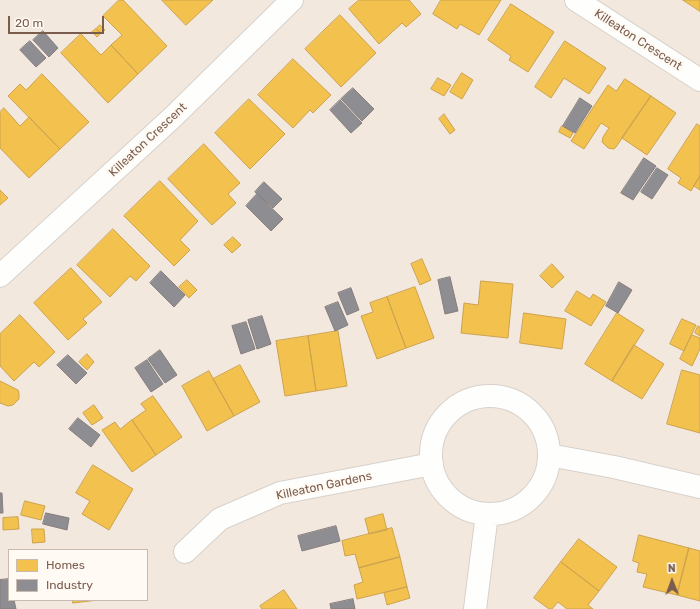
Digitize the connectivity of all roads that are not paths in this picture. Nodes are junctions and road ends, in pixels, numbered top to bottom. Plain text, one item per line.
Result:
1 (292, 0) edge
2 (576, 0) edge
3 (700, 80) edge
4 (0, 276) edge
5 (549, 455) junction
6 (432, 464) junction
7 (700, 487) edge
8 (487, 514) junction
9 (185, 552) dead end
10 (475, 609) edge

1 - 4 street, Killeaton Crescent
2 - 3 street, Killeaton Crescent
5 - 6 street
5 - 7 street
5 - 8 street
6 - 8 street
6 - 9 street, Killeaton Gardens
8 - 10 street

